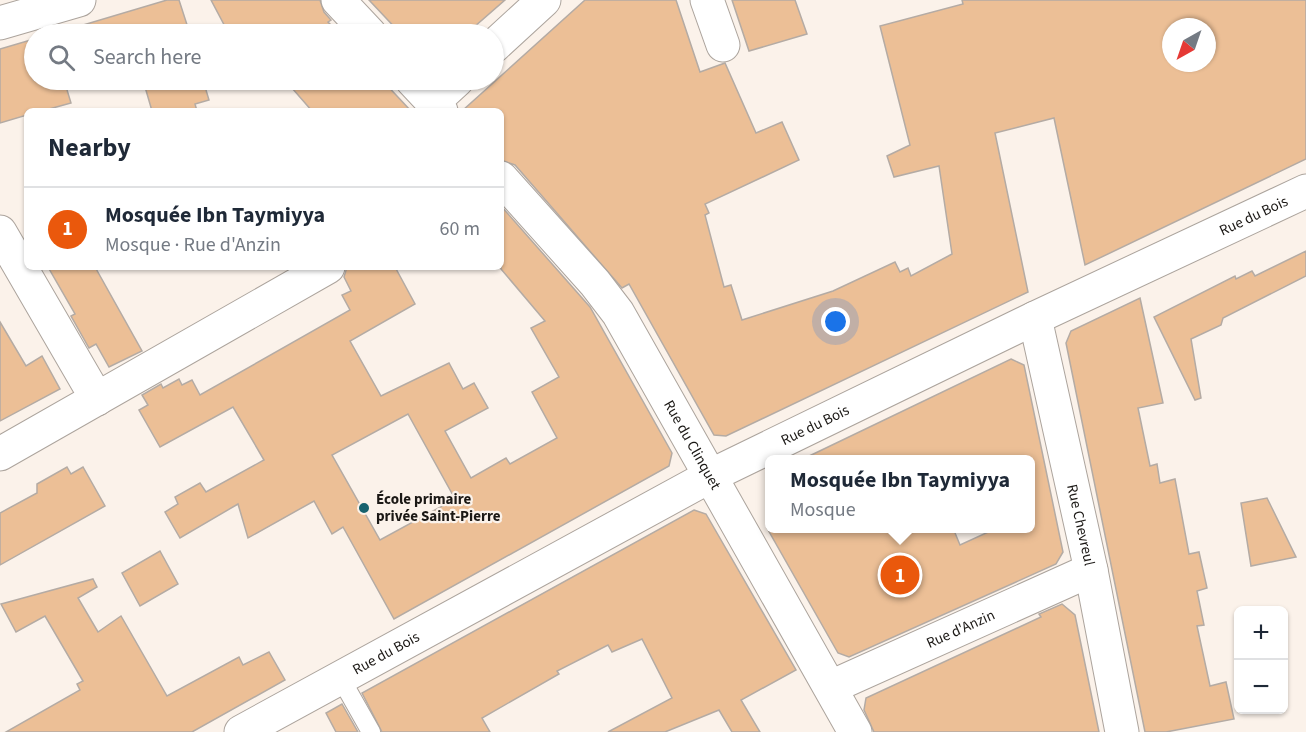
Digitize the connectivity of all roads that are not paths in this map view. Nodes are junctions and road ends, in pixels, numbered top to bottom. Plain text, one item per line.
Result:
1 (79, 0) edge
2 (338, 0) edge
3 (544, 0) edge
4 (707, 0) edge
5 (0, 23) edge
6 (361, 24) edge
7 (504, 37) edge
8 (723, 45) dead end
9 (504, 181) edge
10 (1306, 191) edge
11 (0, 232) edge
12 (323, 270) edge
13 (1035, 318) junction
14 (97, 399) junction
15 (0, 454) edge
16 (712, 475) junction
17 (1091, 570) junction
18 (340, 677) junction
19 (831, 687) junction
20 (241, 732) edge
21 (371, 732) edge
22 (855, 732) edge
23 (1122, 732) edge

1 - 5 street
2 - 6 street
3 - 7 street
4 - 8 street
9 - 16 street, Rue du Clinquet
10 - 13 street, Rue du Bois
11 - 14 street
12 - 14 street
13 - 16 street, Rue du Bois
13 - 17 street, Rue Chevreul
14 - 15 street
16 - 18 street, Rue du Bois
16 - 19 street, Rue du Clinquet
17 - 19 street, Rue d'Anzin
17 - 23 street, Rue Chevreul
18 - 20 street, Rue du Bois
18 - 21 lane
19 - 22 street, Rue du Clinquet

